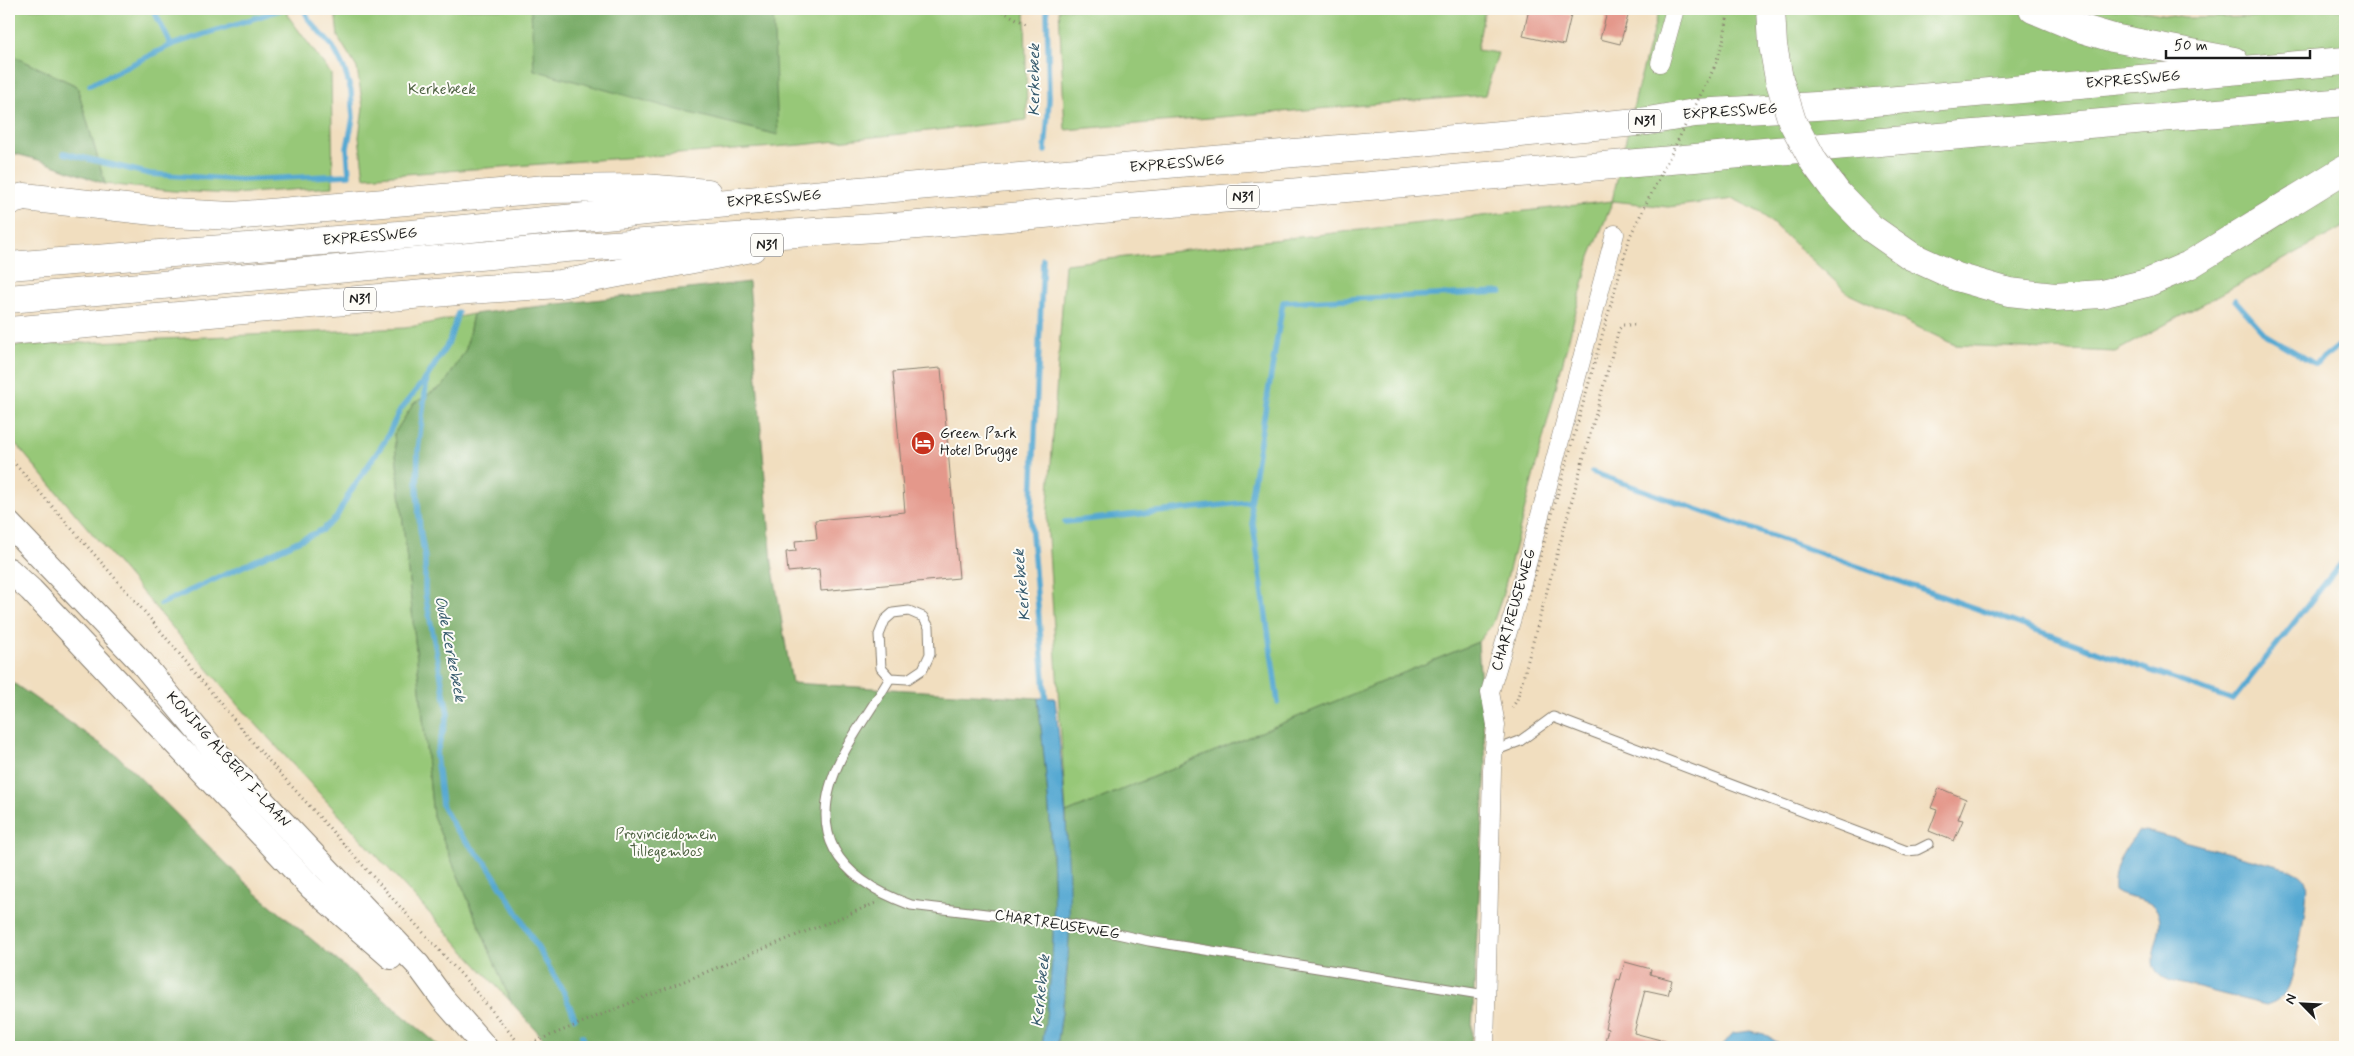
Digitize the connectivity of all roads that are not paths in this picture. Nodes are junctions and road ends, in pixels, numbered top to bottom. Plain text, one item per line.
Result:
1 (1675, 9) edge
2 (1771, 9) edge
3 (2034, 9) edge
4 (2345, 61) edge
5 (1660, 63) dead end
6 (2269, 68) junction
7 (2345, 102) edge
8 (2345, 169) edge
9 (779, 198) junction
10 (9, 200) edge
11 (825, 232) junction
12 (1615, 234) dead end
13 (9, 266) edge
14 (9, 298) edge
15 (9, 331) edge
16 (9, 524) edge
17 (9, 570) edge
18 (890, 678) junction
19 (1494, 751) junction
20 (1929, 844) dead end
21 (1486, 995) junction
22 (443, 999) junction
23 (485, 1047) edge
24 (1485, 1047) edge

1 - 5 street
2 - 8 highway, bridge
3 - 6 highway
4 - 6 highway, EXPRESSWEG / N31
6 - 9 highway, EXPRESSWEG / N31
7 - 11 highway, EXPRESSWEG / N31
9 - 10 highway, N31
9 - 13 highway, EXPRESSWEG / N31
11 - 14 highway, EXPRESSWEG / N31
11 - 15 highway, N31
12 - 19 street, CHARTREUSEWEG
16 - 22 main road, KONING ALBERT I-LAAN
17 - 22 main road, KONING ALBERT I-LAAN
18 - 18 lane
18 - 21 lane, CHARTREUSEWEG
19 - 20 lane
19 - 21 street, CHARTREUSEWEG
21 - 24 street, CHARTREUSEWEG
22 - 23 main road, KONING ALBERT I-LAAN

